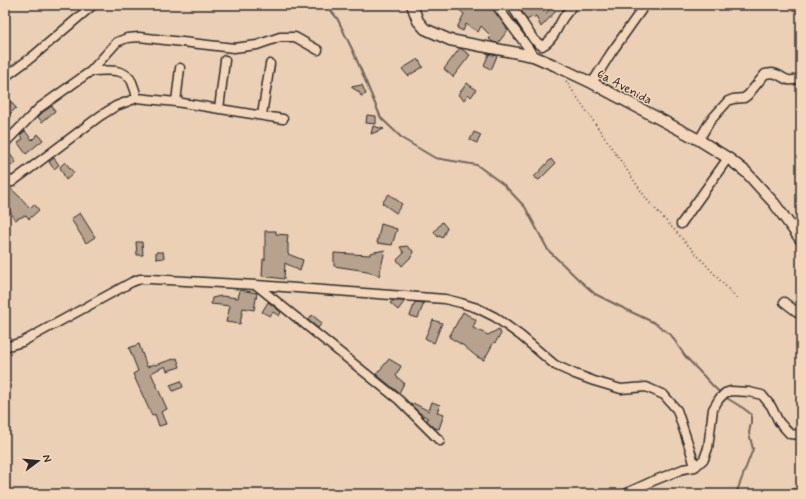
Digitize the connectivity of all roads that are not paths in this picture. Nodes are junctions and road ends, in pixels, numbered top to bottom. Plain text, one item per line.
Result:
1 (93, 5) edge
2 (412, 5) edge
3 (496, 5) edge
4 (511, 5) edge
5 (573, 5) edge
6 (645, 5) edge
7 (534, 40) junction
8 (318, 50) dead end
9 (531, 53) junction
10 (225, 60) dead end
11 (270, 64) dead end
12 (180, 68) dead end
13 (91, 71) junction
14 (5, 77) edge
15 (801, 77) edge
16 (592, 83) junction
17 (137, 98) junction
18 (176, 102) junction
19 (219, 108) junction
20 (262, 115) junction
21 (283, 119) dead end
22 (699, 140) junction
23 (5, 143) edge
24 (728, 158) junction
25 (5, 177) edge
26 (682, 224) dead end
27 (801, 240) edge
28 (256, 285) junction
29 (784, 302) dead end
30 (801, 315) edge
31 (5, 347) edge
32 (801, 435) edge
33 (440, 441) dead end
34 (695, 467) junction
35 (626, 494) edge

1 - 14 street
2 - 9 street, 6a Avenida
3 - 9 street
4 - 7 street
5 - 7 street
6 - 16 street
7 - 9 street
8 - 13 street
9 - 16 street, 6a Avenida
10 - 19 street
11 - 20 street
12 - 18 street
13 - 17 street
13 - 23 street
15 - 22 street
16 - 22 street, 6a Avenida
17 - 18 street
17 - 25 street
18 - 19 street
19 - 20 street
20 - 21 street
22 - 24 street, 6a Avenida
24 - 26 street
24 - 27 street, 6a Avenida
28 - 31 street
28 - 33 street
28 - 34 street
29 - 30 street
32 - 34 street
34 - 35 street

